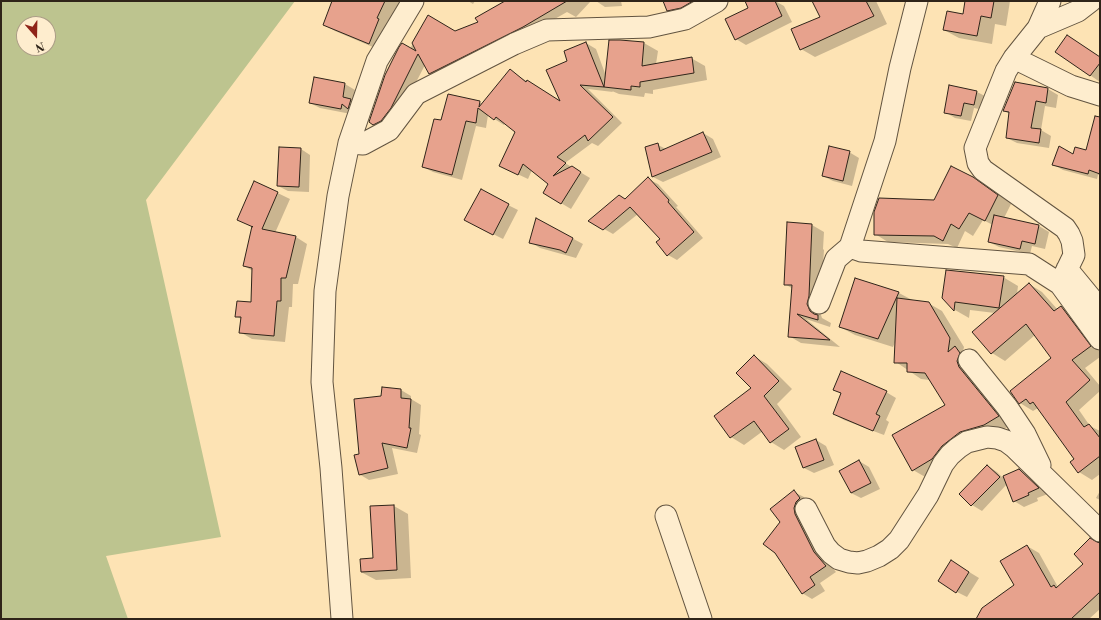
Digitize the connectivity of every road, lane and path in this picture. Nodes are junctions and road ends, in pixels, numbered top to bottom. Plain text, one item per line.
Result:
1 (413, 1) edge
2 (717, 1) edge
3 (917, 1) edge
4 (1050, 1) edge
5 (1091, 1) edge
6 (1038, 28) junction
7 (1014, 58) junction
8 (1100, 95) edge
9 (349, 143) junction
10 (850, 248) junction
11 (1064, 276) junction
12 (819, 303) dead end
13 (1100, 309) edge
14 (1100, 339) edge
15 (969, 360) dead end
16 (1045, 476) junction
17 (806, 509) dead end
18 (666, 516) dead end
19 (1100, 531) edge
20 (342, 619) edge
21 (701, 619) edge

1 - 9 street
2 - 9 street
3 - 10 street
4 - 6 street
5 - 6 street
6 - 7 street
7 - 8 street
7 - 11 street
9 - 20 street
10 - 11 street
10 - 12 street
11 - 13 street
11 - 14 street
15 - 16 street
16 - 17 street
16 - 19 street
18 - 21 street

